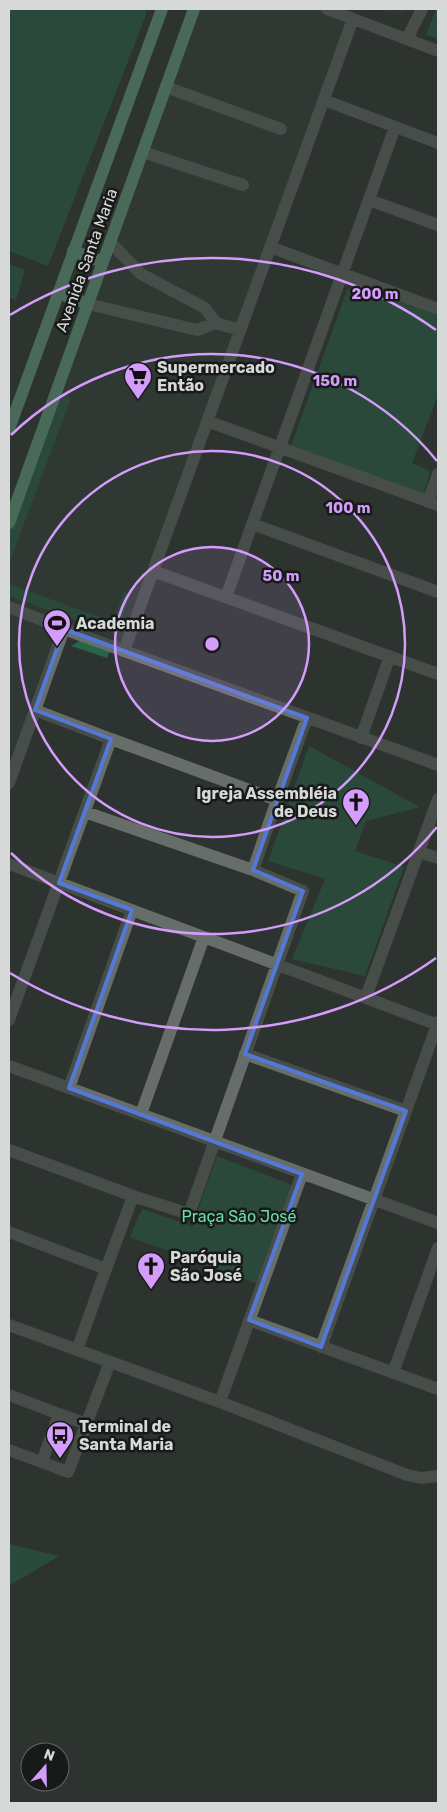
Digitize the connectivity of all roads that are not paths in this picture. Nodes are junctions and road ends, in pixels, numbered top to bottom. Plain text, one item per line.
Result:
1 (162, 9) edge
2 (194, 9) edge
3 (327, 9) edge
4 (422, 9) edge
5 (353, 19) junction
6 (407, 39) junction
7 (438, 50) edge
8 (166, 88) junction
9 (324, 100) junction
10 (395, 127) junction
11 (280, 129) dead end
12 (438, 143) edge
13 (143, 152) junction
14 (243, 185) dead end
15 (369, 200) junction
16 (438, 225) edge
17 (110, 242) junction
18 (270, 248) junction
19 (74, 251) junction
20 (103, 262) junction
21 (342, 274) junction
22 (58, 293) junction
23 (88, 304) junction
24 (438, 309) edge
25 (216, 323) junction
26 (240, 330) junction
27 (207, 421) junction
28 (9, 429) edge
29 (280, 448) junction
30 (438, 474) edge
31 (433, 504) edge
32 (9, 522) edge
33 (252, 524) junction
34 (153, 571) junction
35 (438, 592) edge
36 (226, 597) junction
37 (9, 607) edge
38 (64, 629) junction
39 (124, 651) junction
40 (390, 656) junction
41 (438, 674) edge
42 (35, 710) junction
43 (307, 718) junction
44 (362, 738) junction
45 (111, 739) junction
46 (15, 751) edge
47 (438, 765) edge
48 (9, 783) edge
49 (438, 799) edge
50 (277, 800) junction
51 (85, 812) junction
52 (419, 852) junction
53 (438, 858) edge
54 (9, 864) edge
55 (253, 870) junction
56 (59, 883) junction
57 (132, 910) junction
58 (204, 937) junction
59 (277, 964) junction
60 (366, 998) junction
61 (9, 1020) edge
62 (438, 1024) edge
63 (245, 1054) junction
64 (9, 1066) edge
65 (68, 1088) junction
66 (406, 1112) junction
67 (141, 1114) junction
68 (214, 1141) junction
69 (9, 1150) edge
70 (302, 1174) junction
71 (133, 1196) junction
72 (374, 1200) junction
73 (438, 1223) edge
74 (9, 1232) edge
75 (438, 1248) edge
76 (106, 1268) junction
77 (249, 1320) junction
78 (9, 1325) edge
79 (321, 1346) junction
80 (77, 1350) junction
81 (110, 1362) junction
82 (393, 1373) junction
83 (438, 1389) edge
84 (9, 1395) edge
85 (220, 1402) junction
86 (59, 1414) junction
87 (86, 1424) junction
88 (9, 1450) edge
89 (42, 1462) junction
90 (438, 1476) edge

1 - 19 main road, Avenida Santa Maria
2 - 8 main road, Avenida Santa Maria
3 - 5 street
4 - 6 street
5 - 6 street
5 - 9 street
6 - 7 street
8 - 11 street
8 - 13 main road, Avenida Santa Maria
9 - 10 street
9 - 18 street
10 - 12 street
10 - 15 street
13 - 14 street
13 - 17 main road, Avenida Santa Maria
15 - 16 street
15 - 21 street
17 - 20 main road, Avenida Santa Maria
17 - 25 street
18 - 21 street
18 - 26 street
19 - 20 main road
19 - 22 main road, Avenida Santa Maria
20 - 23 main road, Avenida Santa Maria
21 - 24 street
21 - 29 street
22 - 23 main road
22 - 28 main road, Avenida Santa Maria
23 - 25 street
23 - 32 main road, Avenida Santa Maria
25 - 26 street
26 - 27 street
27 - 29 street
27 - 34 street
29 - 31 street
29 - 33 street
30 - 31 street
33 - 35 street
33 - 36 street
34 - 36 street
34 - 39 street
36 - 40 street
37 - 38 street
38 - 39 street
38 - 42 street
39 - 43 street
40 - 41 street
40 - 44 street
42 - 45 street
42 - 46 street
43 - 44 street
43 - 50 street
44 - 47 street
45 - 50 street
45 - 51 street
46 - 48 street
49 - 52 street
50 - 55 street
51 - 55 street
51 - 56 street
52 - 53 street
52 - 60 street
54 - 56 street
55 - 59 street
56 - 57 street
56 - 61 street
57 - 58 street
57 - 65 street
58 - 59 street
58 - 67 street
59 - 60 street
59 - 63 street
60 - 62 street
62 - 66 street
63 - 66 street
63 - 68 street
64 - 65 street
65 - 67 street
66 - 72 street
67 - 68 street
68 - 70 street
68 - 71 street
69 - 71 street
70 - 72 street
70 - 77 street
71 - 76 street
72 - 73 street
72 - 79 street
74 - 76 street
75 - 82 street
76 - 80 street
77 - 79 street
77 - 85 street
78 - 80 street
79 - 82 street
80 - 81 street
81 - 85 street
81 - 87 street
82 - 83 street
84 - 86 street
85 - 90 street
86 - 87 street
86 - 89 street
87 - 89 street
88 - 89 street

